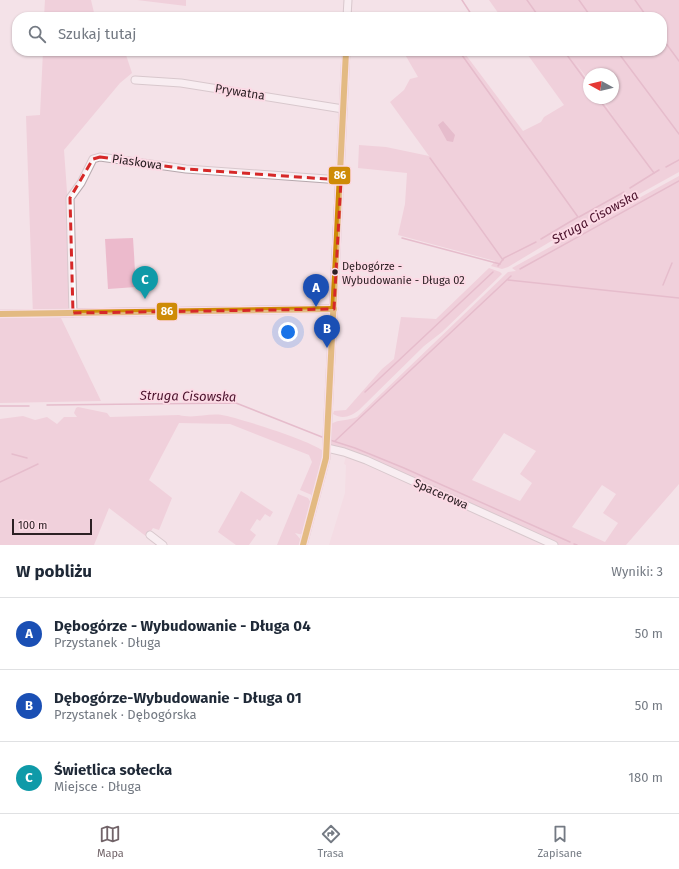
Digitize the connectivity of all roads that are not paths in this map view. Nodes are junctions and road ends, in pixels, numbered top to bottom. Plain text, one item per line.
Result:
1 (348, 0) edge
2 (347, 12) edge
3 (346, 56) edge
4 (135, 80) dead end
5 (343, 109) junction
6 (340, 180) junction
7 (334, 309) junction
8 (73, 313) junction
9 (0, 314) edge
10 (327, 448) junction
11 (150, 535) dead end
12 (163, 545) edge
13 (303, 545) edge
14 (554, 545) edge

1 - 2 street
3 - 5 street
4 - 5 street, Prywatna
5 - 6 street
6 - 7 street
6 - 8 street, Piaskowa
7 - 8 street
7 - 10 street
8 - 9 street
10 - 13 street
10 - 14 street, Spacerowa
11 - 12 street

